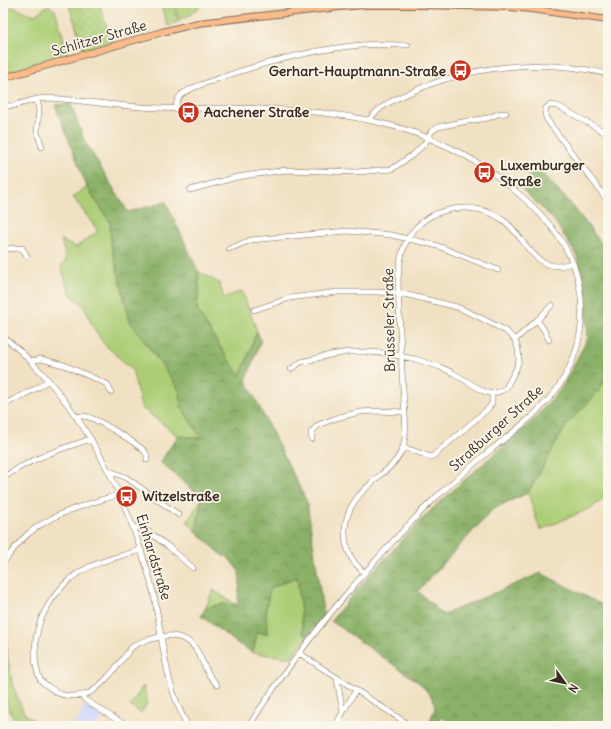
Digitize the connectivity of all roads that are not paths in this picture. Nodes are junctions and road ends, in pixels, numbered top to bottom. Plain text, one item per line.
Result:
1 (608, 20) edge
2 (408, 45) dead end
3 (608, 74) edge
4 (3, 78) edge
5 (37, 99) junction
6 (3, 105) edge
7 (176, 109) junction
8 (506, 113) dead end
9 (369, 120) junction
10 (608, 134) edge
11 (428, 137) junction
12 (42, 147) dead end
13 (190, 190) dead end
14 (608, 201) edge
15 (408, 238) junction
16 (3, 249) edge
17 (229, 249) dead end
18 (27, 256) dead end
19 (572, 263) junction
20 (498, 270) dead end
21 (398, 293) junction
22 (552, 305) dead end
23 (254, 310) dead end
24 (537, 320) junction
25 (3, 336) edge
26 (515, 340) junction
27 (549, 340) dead end
28 (402, 355) junction
29 (31, 361) junction
30 (291, 369) dead end
31 (48, 380) junction
32 (111, 392) dead end
33 (492, 394) junction
34 (3, 405) edge
35 (404, 412) junction
36 (76, 417) junction
37 (91, 439) junction
38 (312, 439) dead end
39 (403, 447) junction
40 (147, 460) dead end
41 (108, 470) junction
42 (3, 478) edge
43 (120, 494) junction
44 (179, 515) dead end
45 (133, 527) junction
46 (141, 550) junction
47 (3, 563) edge
48 (193, 568) dead end
49 (364, 573) junction
50 (161, 637) junction
51 (299, 653) junction
52 (337, 679) junction
53 (217, 685) dead end
54 (356, 690) junction
55 (81, 695) junction
56 (343, 713) junction
57 (127, 726) edge
58 (188, 726) edge
59 (249, 726) edge
60 (335, 726) edge
61 (411, 726) edge

1 - 4 main road, Schlitzer Straße
2 - 7 street
3 - 9 street
5 - 6 street, Straßburger Straße
5 - 7 street, Straßburger Straße
5 - 12 street
7 - 9 street, Straßburger Straße
8 - 11 street
9 - 11 street, Straßburger Straße
10 - 14 street
11 - 13 street
11 - 19 street, Straßburger Straße
15 - 17 street
15 - 19 street, Brüsseler Straße
15 - 20 street
15 - 21 street, Brüsseler Straße
16 - 18 street
19 - 49 street, Straßburger Straße
21 - 23 street
21 - 26 street
21 - 28 street, Brüsseler Straße
22 - 24 street
24 - 26 street
24 - 27 street
25 - 29 street, Einhardstraße
26 - 33 street
28 - 30 street
28 - 33 street
28 - 35 street, Brüsseler Straße
29 - 31 street, Einhardstraße
29 - 32 street
31 - 34 street
31 - 36 street, Einhardstraße
33 - 39 street
35 - 38 street
35 - 39 street, Brüsseler Straße
36 - 37 street, Einhardstraße
36 - 40 street
37 - 41 street, Einhardstraße
37 - 42 street
39 - 49 street, Brüsseler Straße
41 - 43 street, Einhardstraße
41 - 44 street
43 - 45 street, Einhardstraße
43 - 47 street
45 - 46 street, Einhardstraße
45 - 48 street
46 - 50 street, Einhardstraße
46 - 55 street
49 - 51 street, Straßburger Straße
50 - 53 street
50 - 55 street
50 - 58 street, Einhardstraße
51 - 52 street
51 - 59 street, Straßburger Straße
52 - 54 street
52 - 56 street
54 - 56 street
54 - 61 street
55 - 57 street
56 - 60 street

